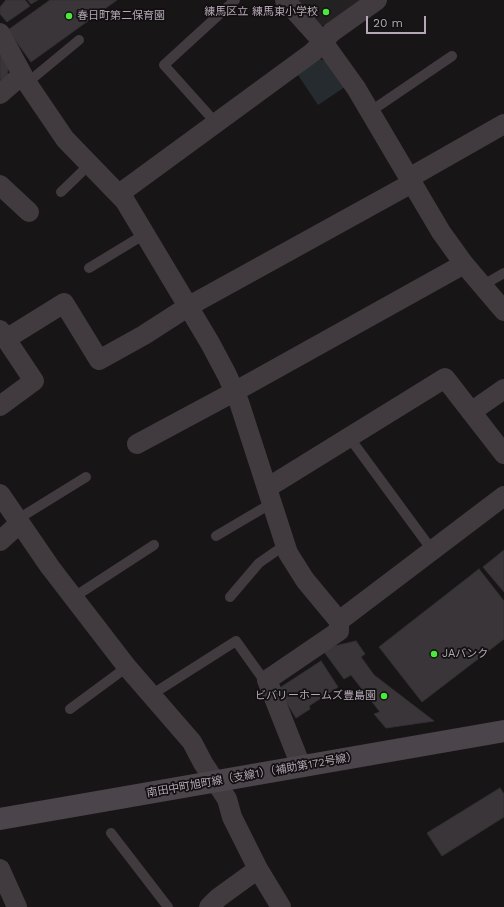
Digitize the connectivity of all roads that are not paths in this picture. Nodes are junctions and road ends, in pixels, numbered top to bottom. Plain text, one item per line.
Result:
1 (235, 0) edge
2 (285, 0) edge
3 (377, 0) edge
4 (0, 33) edge
5 (78, 40) dead end
6 (323, 42) junction
7 (452, 56) dead end
8 (25, 79) junction
9 (0, 94) edge
10 (371, 112) junction
11 (216, 123) junction
12 (504, 124) edge
13 (90, 164) junction
14 (410, 180) junction
15 (0, 185) edge
16 (61, 192) dead end
17 (119, 194) junction
18 (29, 212) dead end
19 (145, 234) junction
20 (464, 264) junction
21 (90, 268) dead end
22 (504, 273) edge
23 (483, 285) junction
24 (189, 306) junction
25 (504, 311) edge
26 (3, 334) edge
27 (504, 389) edge
28 (234, 392) junction
29 (0, 406) edge
30 (471, 412) junction
31 (349, 437) junction
32 (137, 444) dead end
33 (504, 454) edge
34 (86, 478) dead end
35 (0, 494) edge
36 (269, 496) junction
37 (504, 496) edge
38 (19, 521) junction
39 (216, 536) dead end
40 (0, 541) edge
41 (154, 545) dead end
42 (285, 545) junction
43 (432, 550) junction
44 (74, 597) junction
45 (230, 597) dead end
46 (339, 621) junction
47 (128, 667) junction
48 (267, 680) junction
49 (151, 695) junction
50 (70, 709) dead end
51 (504, 731) edge
52 (301, 766) junction
53 (215, 782) junction
54 (0, 819) edge
55 (111, 832) dead end
56 (0, 869) edge
57 (258, 869) junction
58 (17, 907) edge
59 (168, 907) edge
60 (209, 907) edge
61 (281, 907) edge

1 - 11 lane
2 - 6 street
3 - 6 street
4 - 8 street
5 - 8 lane
6 - 10 street
6 - 11 street
7 - 10 lane
8 - 9 street
8 - 13 street
10 - 14 street
11 - 17 street
12 - 14 street
13 - 16 lane
13 - 17 street
14 - 20 street
14 - 24 street
15 - 18 street
17 - 19 street
19 - 21 lane
19 - 24 street
20 - 23 street
20 - 28 street
22 - 23 lane
23 - 25 street
24 - 26 street
24 - 28 street
26 - 29 street
27 - 30 street
28 - 32 street
28 - 36 street
30 - 31 street
30 - 33 street
31 - 36 street
31 - 43 lane
34 - 38 lane
35 - 38 street
36 - 39 lane
36 - 42 street
37 - 43 street
38 - 40 street
38 - 44 street
41 - 44 lane
42 - 45 lane
42 - 46 street
43 - 46 street
44 - 47 street
46 - 48 street
47 - 49 street
47 - 50 lane
48 - 49 lane
48 - 52 street
49 - 53 street
51 - 52 main road, 南田中町旭町線（支線1）（補助第172号線）
52 - 53 main road, 南田中町旭町線（支線1）（補助第172号線）
53 - 54 main road, 南田中町旭町線（支線1）（補助第172号線）
53 - 57 street
55 - 59 lane
56 - 58 street
57 - 60 street
57 - 61 street

